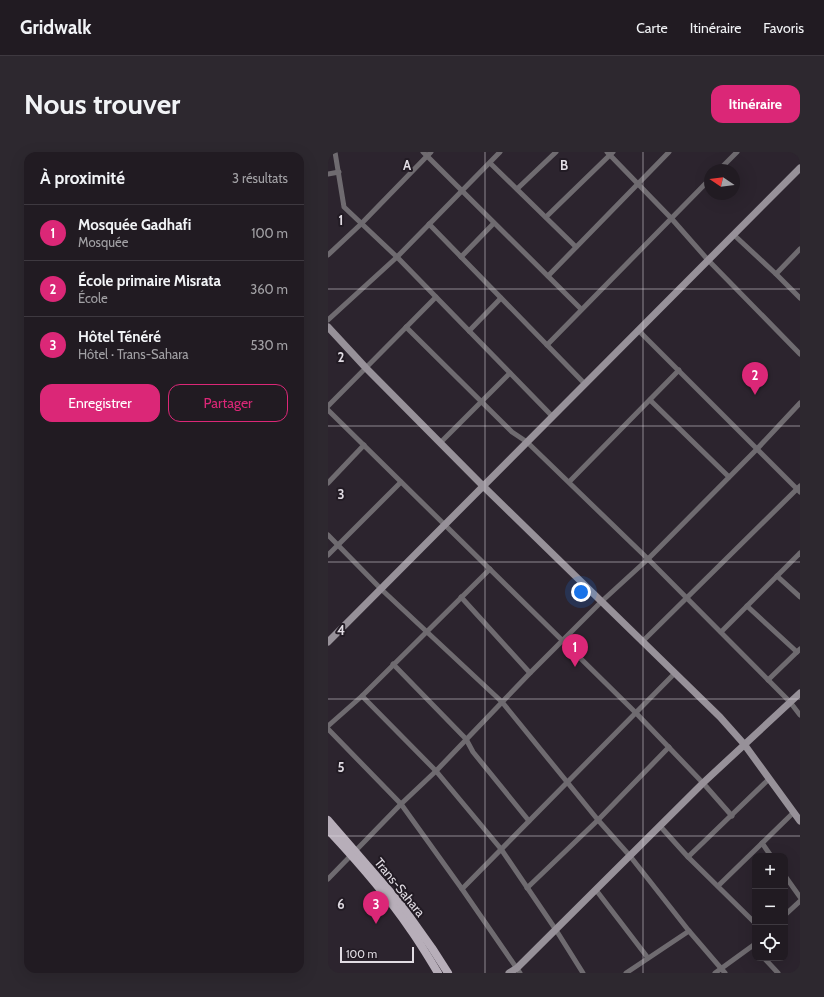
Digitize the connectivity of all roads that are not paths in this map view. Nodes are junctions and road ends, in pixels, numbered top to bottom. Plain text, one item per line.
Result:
1 (336, 152) edge
2 (423, 152) edge
3 (500, 152) edge
4 (556, 152) edge
5 (670, 152) edge
6 (737, 152) edge
7 (610, 153) edge
8 (429, 154) edge
9 (490, 163) junction
10 (725, 164) edge
11 (800, 168) edge
12 (338, 172) junction
13 (328, 174) edge
14 (638, 184) junction
15 (704, 185) edge
16 (517, 189) junction
17 (462, 191) junction
18 (546, 217) junction
19 (671, 218) junction
20 (494, 222) junction
21 (361, 224) junction
22 (429, 224) junction
23 (734, 234) junction
24 (576, 247) junction
25 (800, 249) edge
26 (328, 255) edge
27 (397, 257) junction
28 (461, 257) junction
29 (708, 260) junction
30 (776, 274) junction
31 (548, 276) junction
32 (436, 297) junction
33 (501, 298) junction
34 (800, 298) edge
35 (581, 310) junction
36 (328, 320) edge
37 (328, 326) edge
38 (406, 327) junction
39 (638, 330) junction
40 (469, 331) junction
41 (547, 344) junction
42 (800, 354) edge
43 (366, 368) junction
44 (679, 370) junction
45 (510, 373) junction
46 (585, 384) junction
47 (650, 400) junction
48 (480, 402) junction
49 (800, 403) edge
50 (328, 406) edge
51 (328, 410) edge
52 (552, 416) junction
53 (527, 442) junction
54 (440, 443) junction
55 (364, 446) junction
56 (757, 449) junction
57 (730, 477) junction
58 (401, 482) junction
59 (569, 482) junction
60 (328, 483) edge
61 (483, 486) junction
62 (799, 489) edge
63 (445, 524) junction
64 (328, 535) edge
65 (338, 545) junction
66 (800, 553) edge
67 (328, 555) edge
68 (648, 560) junction
69 (490, 569) junction
70 (777, 576) junction
71 (381, 588) junction
72 (461, 597) junction
73 (800, 597) edge
74 (686, 598) junction
75 (601, 602) junction
76 (747, 606) junction
77 (426, 632) junction
78 (721, 632) junction
79 (562, 641) junction
80 (328, 642) edge
81 (642, 642) junction
82 (798, 650) edge
83 (393, 664) junction
84 (530, 673) junction
85 (674, 674) junction
86 (768, 680) junction
87 (800, 693) edge
88 (362, 696) junction
89 (502, 702) junction
90 (790, 702) junction
91 (636, 713) junction
92 (800, 716) edge
93 (328, 727) edge
94 (466, 739) junction
95 (744, 744) junction
96 (669, 747) junction
97 (436, 771) junction
98 (770, 780) junction
99 (567, 783) junction
100 (703, 783) junction
101 (401, 804) junction
102 (794, 812) junction
103 (732, 816) junction
104 (328, 820) edge
105 (598, 820) junction
106 (529, 821) junction
107 (800, 821) edge
108 (660, 826) junction
109 (328, 830) edge
110 (762, 843) junction
111 (502, 849) junction
112 (353, 853) junction
113 (769, 853) edge
114 (630, 856) junction
115 (688, 857) junction
116 (328, 878) edge
117 (788, 880) edge
118 (718, 886) junction
119 (527, 888) junction
120 (462, 889) junction
121 (596, 890) junction
122 (800, 897) edge
123 (800, 901) edge
124 (788, 912) edge
125 (752, 920) edge
126 (556, 930) junction
127 (689, 932) junction
128 (752, 948) edge
129 (648, 958) junction
130 (767, 961) edge
131 (518, 971) edge
132 (723, 971) edge
133 (438, 973) edge
134 (448, 973) edge
135 (509, 973) edge
136 (583, 973) edge
137 (626, 973) edge
138 (715, 973) edge
139 (778, 973) edge

1 - 12 street
2 - 8 street
3 - 9 street
4 - 16 street
5 - 14 street
6 - 10 street
7 - 14 street
7 - 18 street
8 - 17 street
8 - 21 street
9 - 16 street
9 - 17 street
11 - 23 street
12 - 13 street
12 - 21 street
14 - 19 street
14 - 24 street
15 - 19 street
16 - 18 street
17 - 20 street
17 - 22 street
18 - 24 street
19 - 29 street
19 - 35 street
20 - 28 street
20 - 31 street
21 - 26 street
21 - 27 street
22 - 27 street
22 - 28 street
23 - 29 street
23 - 30 street
24 - 31 street
25 - 30 street
27 - 32 street
27 - 36 street
28 - 33 street
29 - 39 street
29 - 42 street
30 - 34 street
31 - 35 street
32 - 38 street
32 - 40 street
33 - 40 street
33 - 41 street
35 - 41 street
37 - 43 street
38 - 43 street
38 - 48 street
39 - 44 street
39 - 46 street
40 - 45 street
41 - 46 street
43 - 50 street
43 - 54 street
44 - 47 street
44 - 56 street
45 - 48 street
45 - 52 street
46 - 52 street
47 - 57 street
47 - 59 street
48 - 53 street
48 - 54 street
49 - 56 street
51 - 55 street
52 - 53 street
53 - 59 street
53 - 61 street
54 - 61 street
55 - 58 street
55 - 60 street
56 - 57 street
56 - 62 street
57 - 68 street
58 - 63 street
58 - 65 street
59 - 68 street
61 - 63 street
61 - 75 street
62 - 74 street
63 - 69 street
63 - 71 street
64 - 65 street
65 - 67 street
65 - 71 street
66 - 70 street
68 - 74 street
68 - 75 street
69 - 72 street
69 - 79 street
70 - 73 street
70 - 76 street
71 - 77 street
71 - 80 street
72 - 77 street
72 - 84 street
74 - 78 street
74 - 81 street
75 - 79 street
75 - 81 street
76 - 78 street
76 - 82 street
77 - 83 street
77 - 89 street
78 - 86 street
79 - 84 street
79 - 91 street
81 - 85 street
82 - 86 street
83 - 88 street
83 - 94 street
84 - 89 street
85 - 91 street
85 - 95 street
86 - 90 street
87 - 90 street
88 - 93 street
88 - 97 street
89 - 94 street
89 - 99 street
90 - 92 street
90 - 95 street
91 - 96 street
91 - 99 street
93 - 101 street
94 - 97 street
94 - 106 street
95 - 98 street
95 - 100 street
96 - 100 street
96 - 105 street
97 - 101 street
97 - 111 street
98 - 102 street
98 - 103 street
99 - 105 street
99 - 106 street
100 - 103 street
100 - 108 street
101 - 112 street
101 - 120 street
102 - 107 street
102 - 110 street
103 - 115 street
104 - 112 main road, Trans-Sahara
105 - 114 street
105 - 119 street
106 - 111 street
108 - 114 street
108 - 115 street
109 - 112 main road, Trans-Sahara
110 - 113 street
110 - 118 street
111 - 119 street
111 - 120 street
112 - 116 street
112 - 133 main road, Trans-Sahara
112 - 134 main road, Trans-Sahara
114 - 121 street
114 - 127 street
115 - 118 street
117 - 122 street
118 - 125 street
119 - 126 street
120 - 131 street
121 - 126 street
121 - 129 street
123 - 124 street
126 - 131 street
126 - 136 street
127 - 129 street
127 - 132 street
128 - 132 street
129 - 137 street
130 - 139 street
131 - 135 street
132 - 138 street

